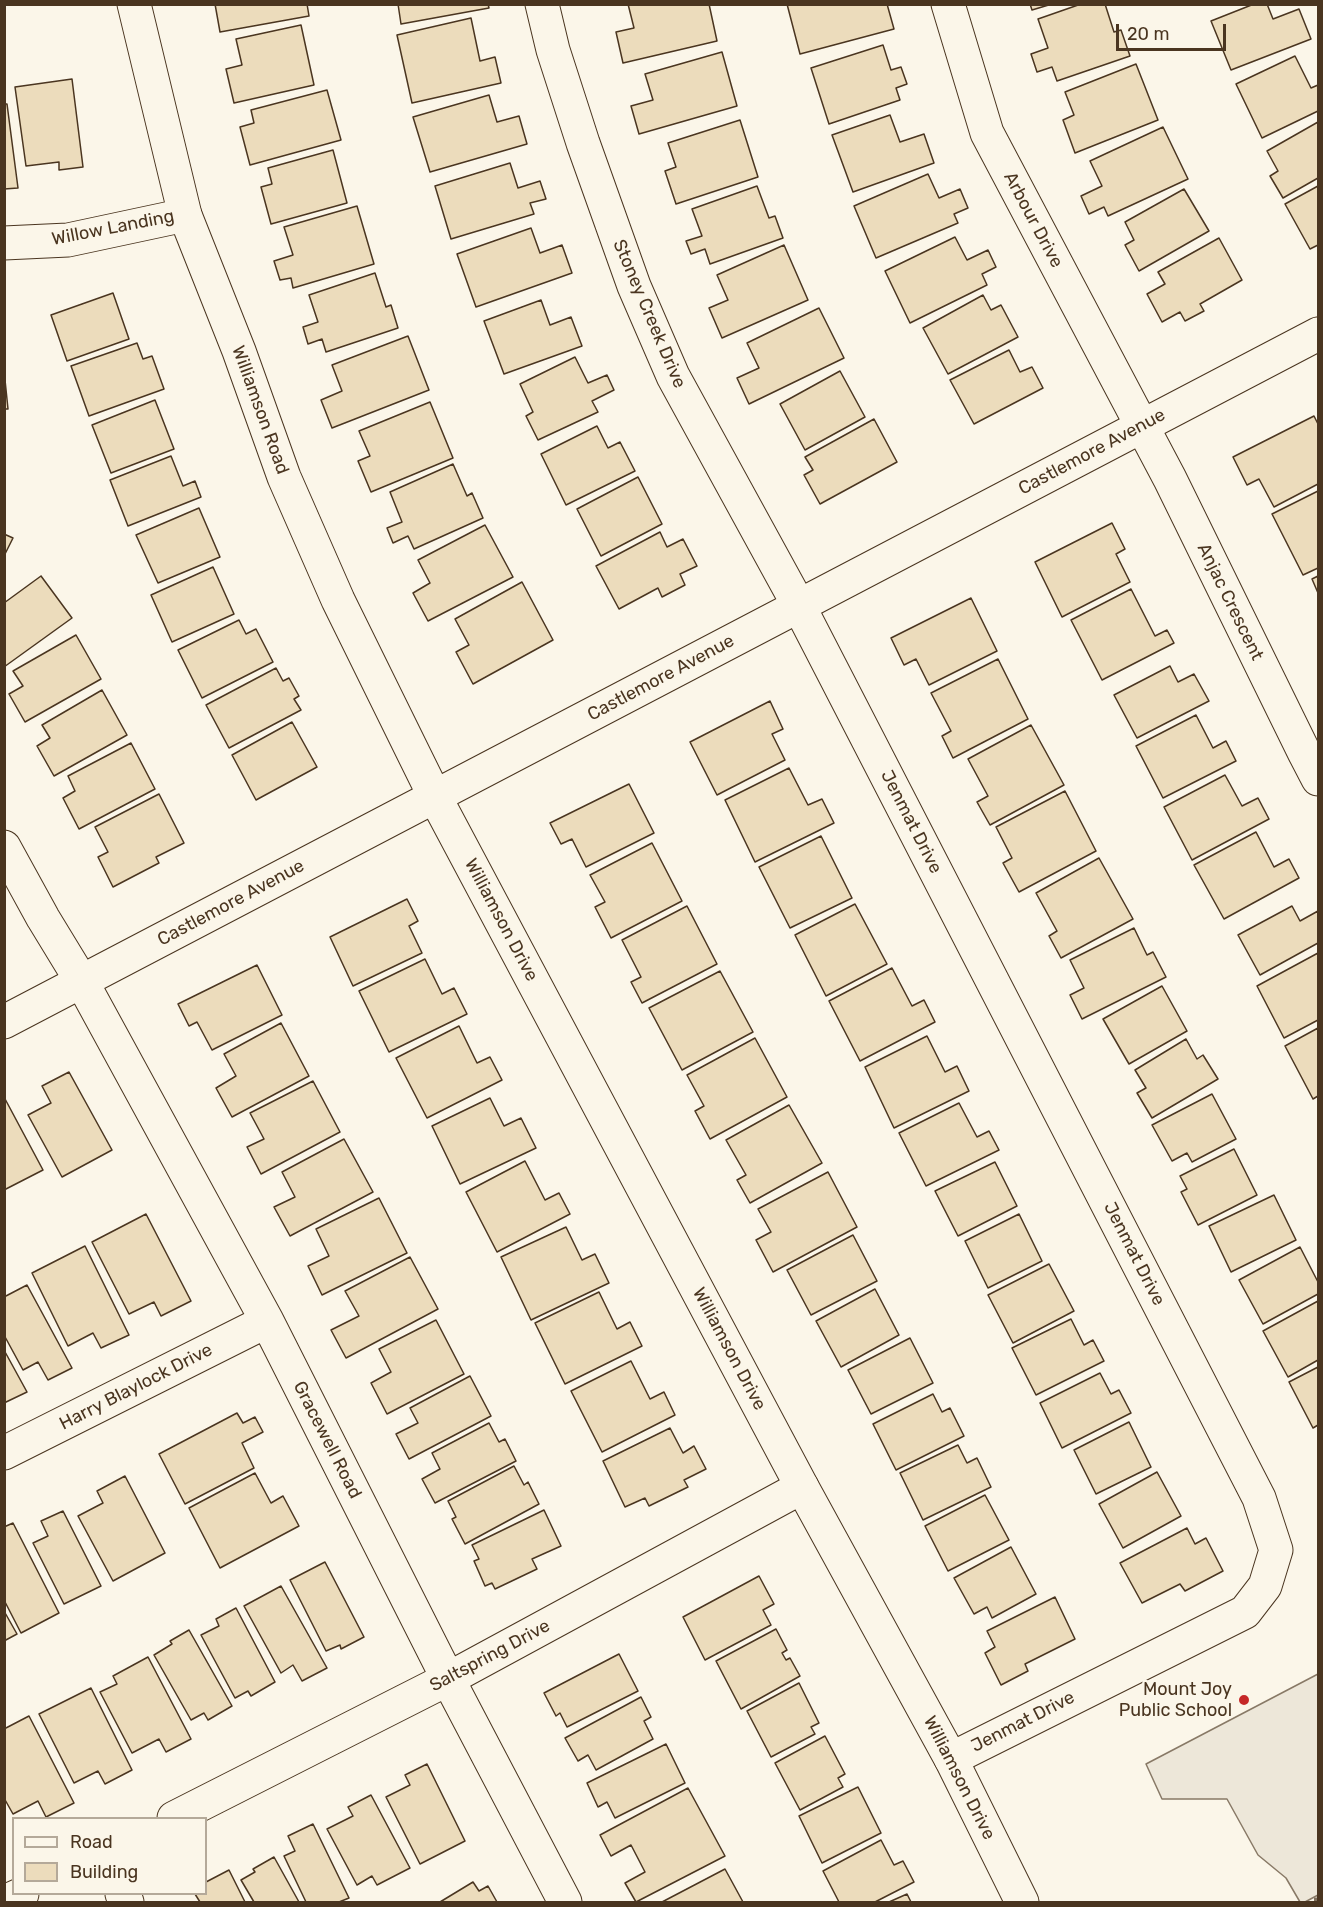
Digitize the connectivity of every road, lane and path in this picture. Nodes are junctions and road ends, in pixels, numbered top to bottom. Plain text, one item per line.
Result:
1 (134, 4) edge
2 (542, 4) edge
3 (948, 4) edge
4 (185, 214) junction
5 (4, 243) edge
6 (1318, 334) edge
7 (1141, 426) junction
8 (799, 606) junction
9 (1318, 778) edge
10 (435, 797) junction
11 (4, 847) edge
12 (82, 982) junction
13 (4, 1022) edge
14 (267, 1321) junction
15 (4, 1453) edge
16 (802, 1487) junction
17 (448, 1679) junction
18 (951, 1759) junction
19 (176, 1817) edge
20 (18, 1895) edge
21 (1316, 1897) dead end
22 (4, 1902) edge
23 (564, 1902) edge
24 (1023, 1902) edge
25 (1316, 1902) edge

1 - 4 street, Williamson Road
2 - 8 street, Stoney Creek Drive
3 - 7 street, Arbour Drive
4 - 5 street, Willow Landing
4 - 10 street, Williamson Road
6 - 7 street, Castlemore Avenue
7 - 8 street, Castlemore Avenue
7 - 9 street, Anjac Crescent
8 - 10 street, Castlemore Avenue
8 - 18 street, Jenmat Drive
10 - 12 street, Castlemore Avenue
10 - 16 street, Williamson Drive
11 - 12 street, Gracewell Road
12 - 13 street, Castlemore Avenue
12 - 14 street, Gracewell Road
14 - 15 street, Harry Blaylock Drive
14 - 17 street, Gracewell Road
16 - 17 street, Saltspring Drive
16 - 18 street, Williamson Drive
17 - 19 street, Saltspring Drive
17 - 23 street, Gracewell Road
18 - 24 street, Williamson Drive
20 - 22 street
21 - 25 path

